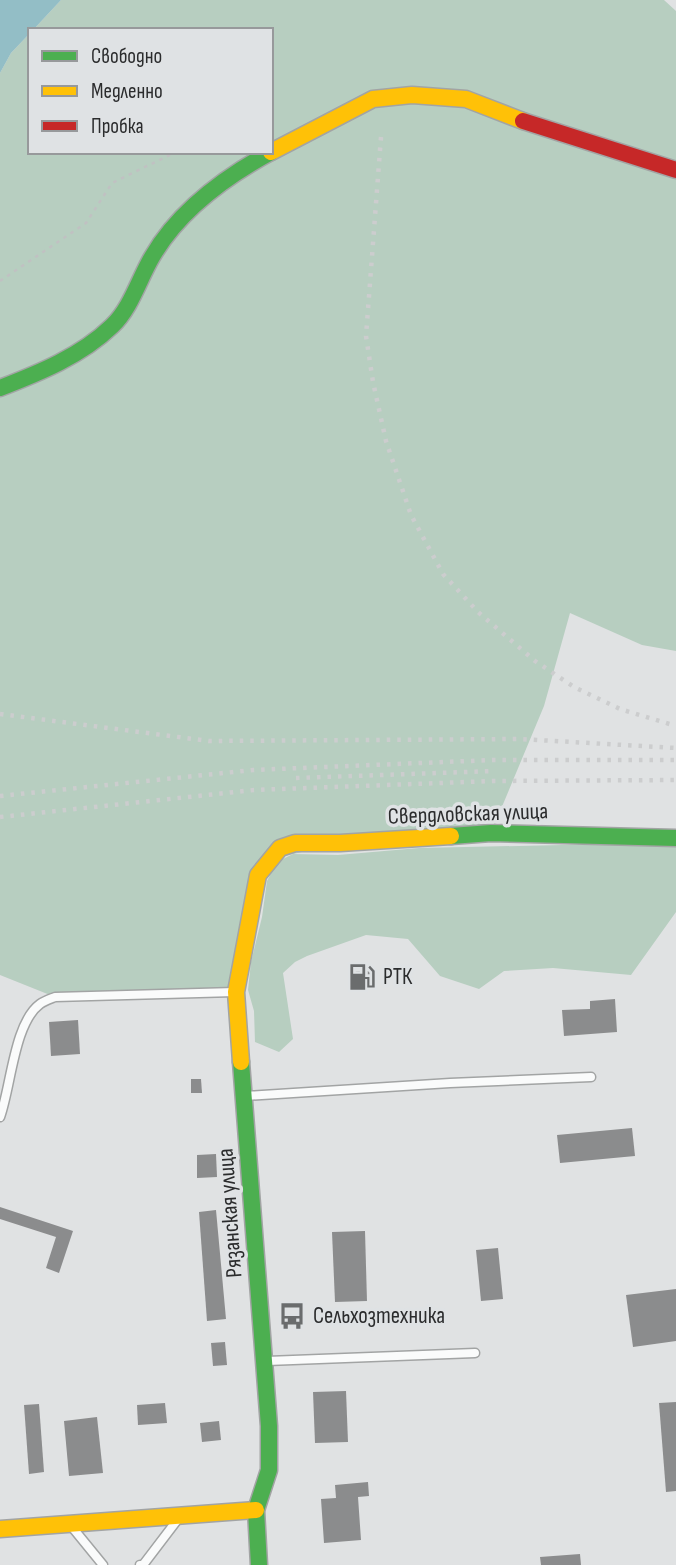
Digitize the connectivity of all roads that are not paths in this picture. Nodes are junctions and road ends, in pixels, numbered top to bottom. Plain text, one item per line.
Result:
1 (273, 151) edge
2 (267, 154) edge
3 (676, 170) edge
4 (0, 388) edge
5 (676, 838) edge
6 (268, 860) joint
7 (236, 992) junction
8 (591, 1077) dead end
9 (244, 1096) junction
10 (0, 1117) edge
11 (475, 1353) dead end
12 (264, 1361) junction
13 (256, 1510) junction
14 (180, 1516) junction
15 (70, 1524) junction
16 (0, 1529) edge
17 (103, 1565) edge
18 (140, 1565) edge
19 (259, 1565) edge

1 - 3 main road
2 - 4 main road
5 - 6 main road, Свердловская улица
6 - 7 main road, Рязанская улица
7 - 9 main road, Рязанская улица
7 - 10 lane
8 - 9 lane
9 - 12 main road, Рязанская улица
11 - 12 lane
12 - 13 main road, Рязанская улица
13 - 14 main road
13 - 19 main road, Рязанская улица
14 - 15 main road
14 - 18 lane
15 - 16 main road
15 - 17 lane

